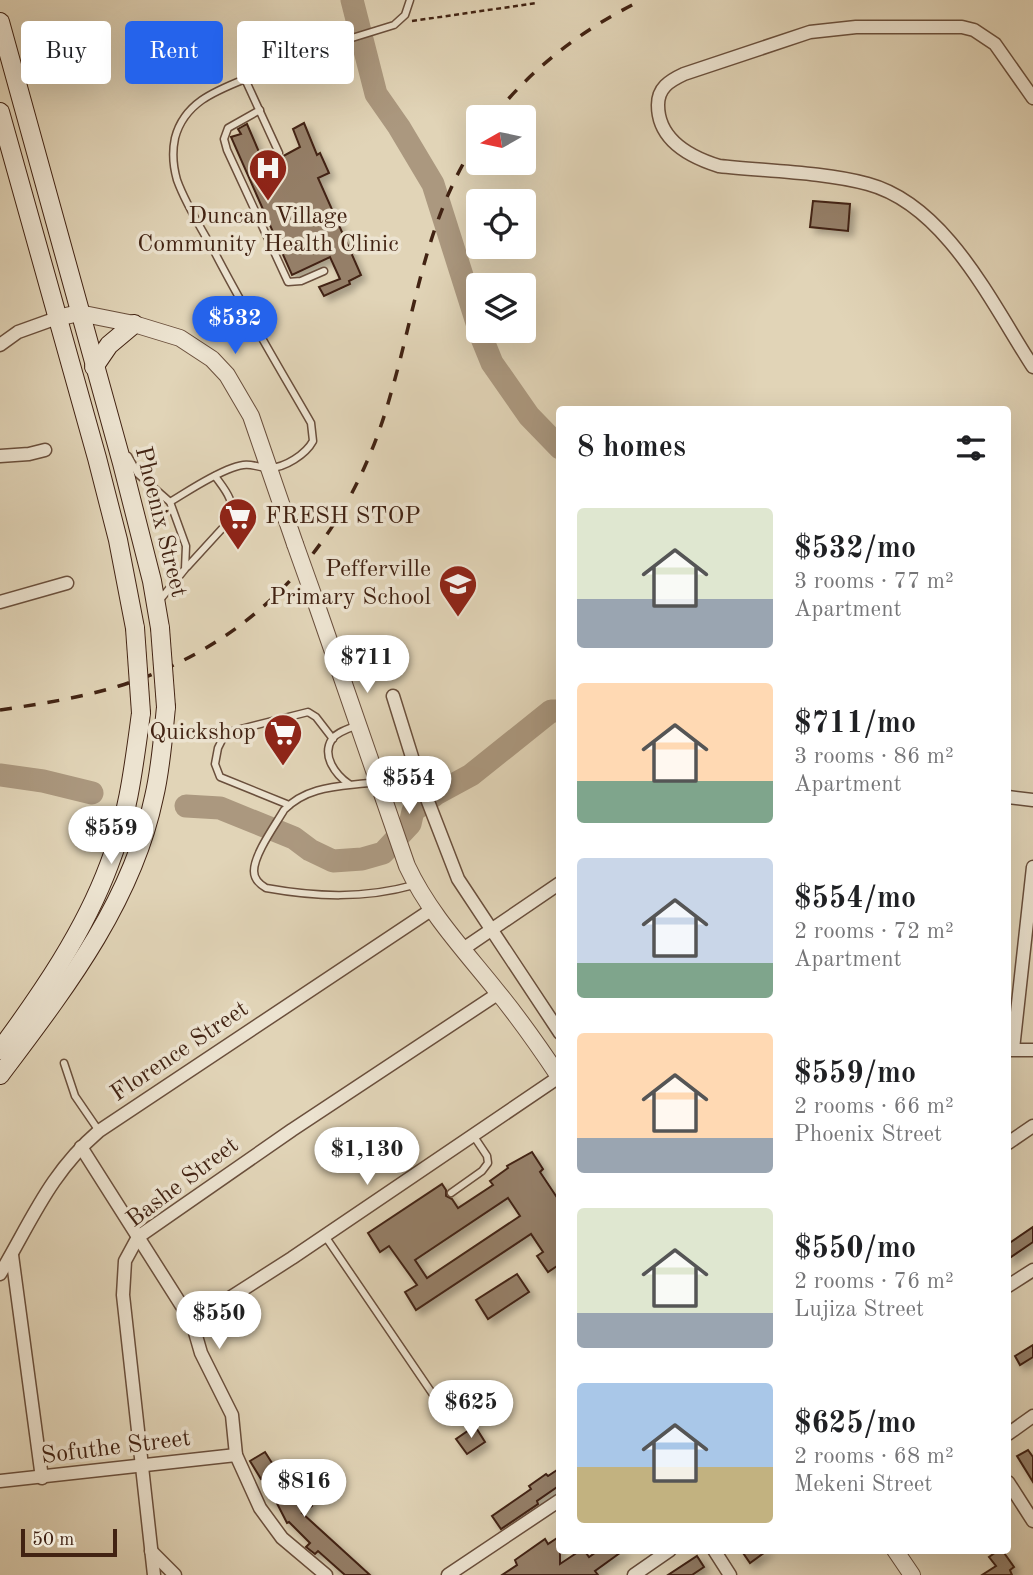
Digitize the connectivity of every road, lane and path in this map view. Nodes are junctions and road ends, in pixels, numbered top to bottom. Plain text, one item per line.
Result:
1 (410, 0) edge
2 (537, 3) dead end
3 (0, 22) edge
4 (398, 23) junction
5 (354, 38) edge
6 (237, 82) edge
7 (247, 84) edge
8 (1033, 98) edge
9 (260, 110) junction
10 (0, 113) edge
11 (279, 153) dead end
12 (324, 271) dead end
13 (79, 313) junction
14 (57, 318) junction
15 (134, 324) junction
16 (0, 345) edge
17 (94, 367) junction
18 (1033, 367) edge
19 (113, 430) junction
20 (44, 450) dead end
21 (0, 456) edge
22 (270, 468) junction
23 (215, 476) junction
24 (170, 502) junction
25 (186, 569) junction
26 (67, 583) dead end
27 (0, 602) edge
28 (156, 605) junction
29 (393, 696) dead end
30 (358, 724) junction
31 (332, 739) junction
32 (378, 782) junction
33 (349, 784) junction
34 (1011, 797) edge
35 (1033, 800) edge
36 (286, 807) junction
37 (1033, 867) edge
38 (416, 884) junction
39 (556, 886) edge
40 (431, 910) junction
41 (492, 931) junction
42 (463, 949) junction
43 (499, 993) junction
44 (36, 1014) junction
45 (556, 1027) edge
46 (0, 1050) edge
47 (1011, 1050) edge
48 (1033, 1050) edge
49 (64, 1063) dead end
50 (556, 1071) edge
51 (0, 1075) edge
52 (556, 1080) edge
53 (1033, 1126) edge
54 (99, 1130) junction
55 (473, 1135) junction
56 (1011, 1141) edge
57 (81, 1147) junction
58 (451, 1193) dead end
59 (325, 1236) junction
60 (138, 1237) junction
61 (12, 1255) junction
62 (1033, 1269) edge
63 (0, 1274) edge
64 (1011, 1284) edge
65 (192, 1322) junction
66 (1033, 1416) edge
67 (449, 1418) dead end
68 (1011, 1432) edge
69 (236, 1455) junction
70 (141, 1466) junction
71 (42, 1478) junction
72 (0, 1481) edge
73 (1011, 1487) edge
74 (556, 1503) edge
75 (1033, 1521) edge
76 (151, 1551) junction
77 (664, 1554) edge
78 (716, 1554) edge
79 (898, 1554) edge
80 (154, 1575) edge
81 (175, 1575) edge
82 (326, 1575) edge
83 (448, 1575) edge
84 (634, 1575) edge
85 (730, 1575) edge
86 (912, 1575) edge

1 - 4 lane
2 - 4 path
3 - 13 main road, Phoenix Street
4 - 5 lane
6 - 22 lane
7 - 9 lane
8 - 18 street
9 - 11 lane
9 - 12 lane
10 - 14 main road, Phoenix Street
13 - 14 street
13 - 15 street
13 - 17 main road, Phoenix Street
14 - 16 street
14 - 44 main road, Phoenix Street, bridge
15 - 17 main road
15 - 22 street
17 - 19 main road, Phoenix Street
19 - 24 lane
19 - 28 main road, Phoenix Street
20 - 21 street
22 - 23 lane
22 - 30 street, bridge
23 - 24 lane
23 - 25 lane
24 - 25 lane
25 - 28 lane
26 - 27 street
28 - 44 main road, Phoenix Street, bridge
29 - 41 street
30 - 31 lane
30 - 32 street
31 - 33 lane
31 - 36 lane
32 - 33 lane
32 - 38 street
33 - 36 lane
34 - 35 street
36 - 38 lane
37 - 47 street
38 - 40 street
39 - 41 street
40 - 42 street
40 - 54 street, Florence Street
41 - 42 street
41 - 45 street
42 - 43 street
43 - 50 street
43 - 60 street, Bashe Street
44 - 46 main road
44 - 51 main road
47 - 48 street
49 - 54 lane
52 - 55 street
53 - 56 street
54 - 57 street, Florence Street
55 - 58 lane
55 - 59 street
57 - 60 street
57 - 61 street, Florence Street
59 - 65 street
59 - 67 lane
60 - 65 street
60 - 70 street, Bashe Street
61 - 63 street, Florence Street
61 - 71 street
62 - 64 street
65 - 69 street
66 - 68 street
69 - 70 street, Sofuthe Street
69 - 82 street
70 - 71 street, Sofuthe Street
70 - 76 street, Bashe Street
71 - 72 street, Sofuthe Street
73 - 75 street
74 - 83 street
76 - 80 street, Bashe Street
76 - 81 street
77 - 84 street
78 - 85 street
79 - 86 street

